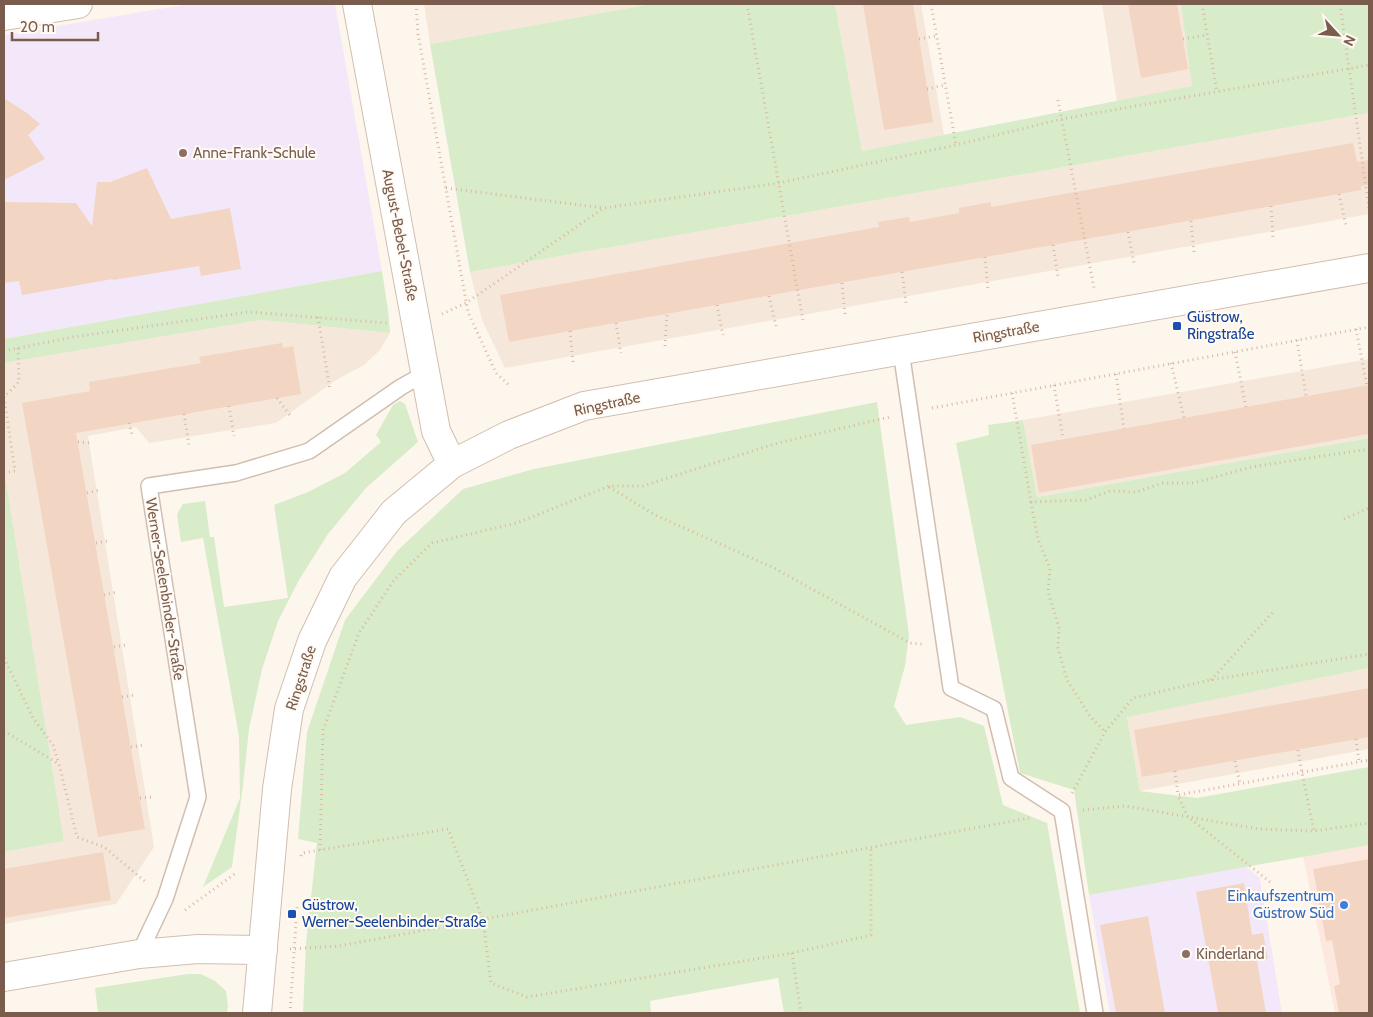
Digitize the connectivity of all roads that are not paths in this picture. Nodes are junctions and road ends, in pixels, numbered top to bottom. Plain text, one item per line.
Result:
1 (78, 4) edge
2 (357, 4) edge
3 (4, 16) edge
4 (1369, 268) edge
5 (901, 351) junction
6 (426, 373) junction
7 (452, 464) junction
8 (263, 950) junction
9 (139, 954) junction
10 (4, 977) edge
11 (257, 1013) edge
12 (1094, 1013) edge

1 - 3 street
2 - 6 street, August-Bebel-Straße
4 - 5 street, Ringstraße
5 - 7 street, Ringstraße
5 - 12 lane
6 - 7 street, August-Bebel-Straße
6 - 9 lane, Werner-Seelenbinder-Straße
7 - 8 street, Ringstraße
8 - 9 street
8 - 11 street, Ringstraße
9 - 10 street

